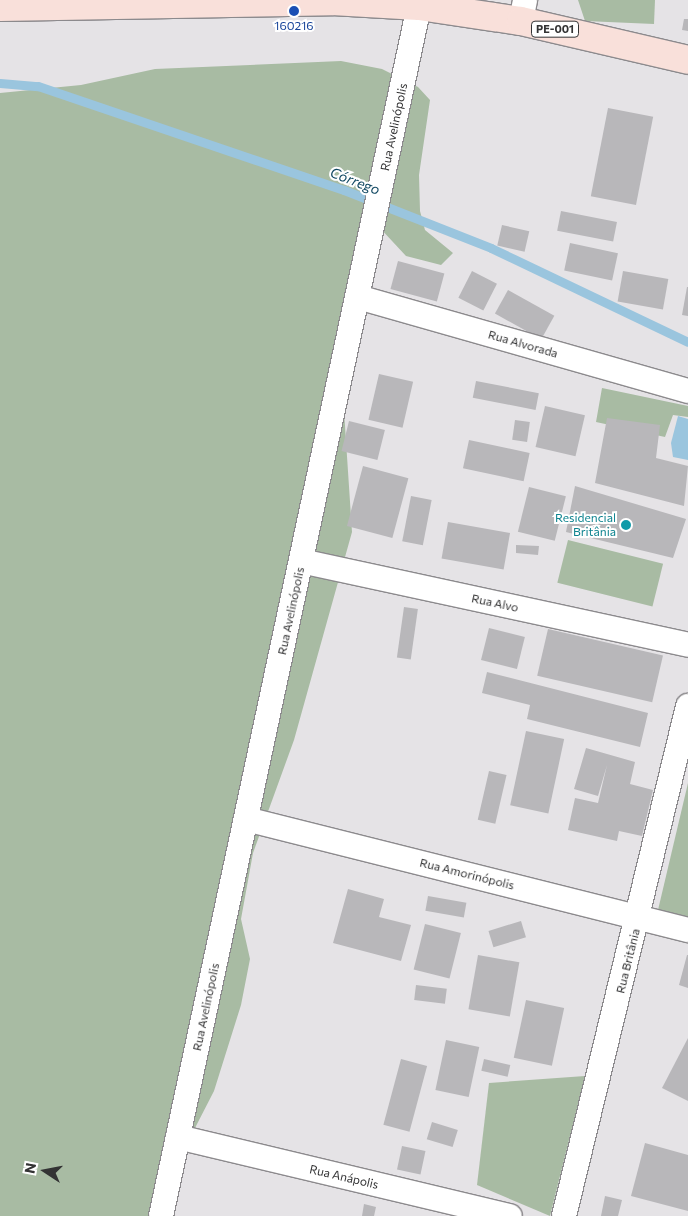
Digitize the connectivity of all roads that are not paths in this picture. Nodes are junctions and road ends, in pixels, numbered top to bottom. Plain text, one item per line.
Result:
1 (420, 6) junction
2 (0, 7) edge
3 (523, 10) edge
4 (688, 60) edge
5 (358, 297) junction
6 (688, 391) edge
7 (302, 561) junction
8 (688, 645) edge
9 (688, 706) edge
10 (246, 819) junction
11 (640, 917) junction
12 (688, 930) edge
13 (178, 1137) junction
14 (162, 1216) edge
15 (510, 1216) edge
16 (564, 1216) edge

1 - 2 main road, PE-001
1 - 3 main road, PE-001
1 - 5 street, Rua Avelinópolis
3 - 4 main road, PE-001
5 - 6 street, Rua Alvorada
5 - 7 street, Rua Avelinópolis
7 - 8 street, Rua Alvo
7 - 10 street, Rua Avelinópolis
9 - 11 street, Rua Britânia
10 - 11 street, Rua Amorinópolis
10 - 13 street, Rua Avelinópolis
11 - 12 street, Rua Amorinópolis
11 - 16 street, Rua Britânia
13 - 14 street, Rua Avelinópolis
13 - 15 street, Rua Anápolis

